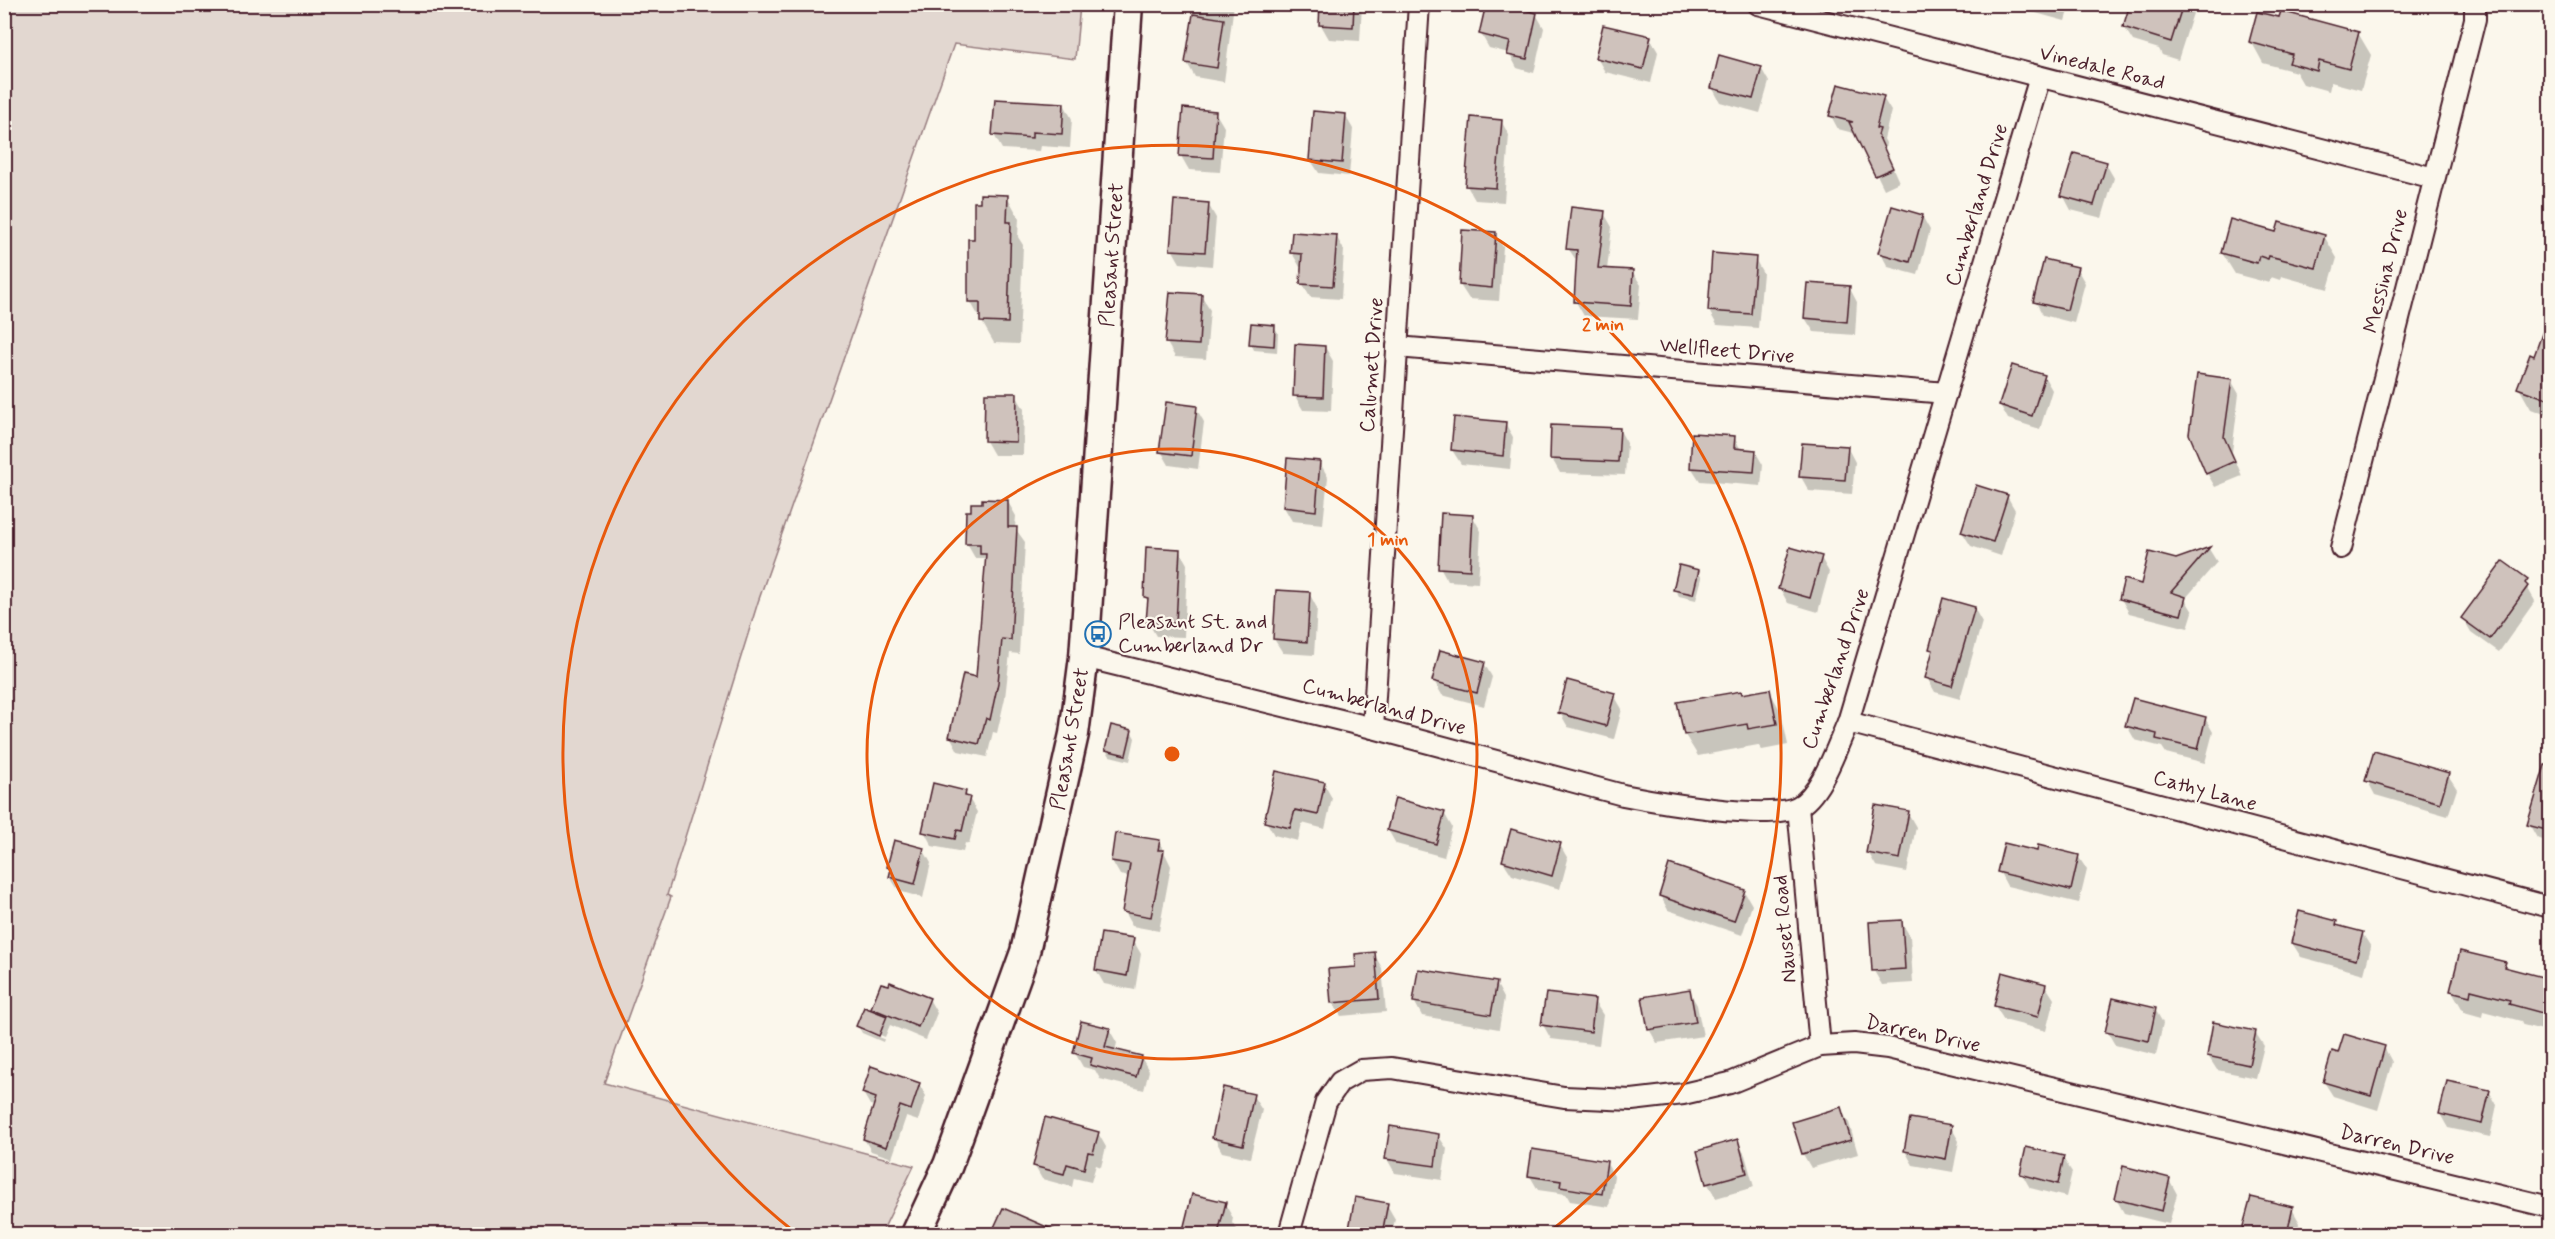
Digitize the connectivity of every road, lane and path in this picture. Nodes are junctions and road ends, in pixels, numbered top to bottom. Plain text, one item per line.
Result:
1 (1128, 4) edge
2 (1419, 4) edge
3 (1758, 4) edge
4 (2475, 4) edge
5 (2040, 77) junction
6 (2434, 178) junction
7 (1397, 347) junction
8 (1946, 393) junction
9 (2341, 548) dead end
10 (1084, 657) junction
11 (1848, 722) junction
12 (1373, 728) junction
13 (1798, 807) junction
14 (2550, 907) edge
15 (1820, 1046) junction
16 (2550, 1207) edge
17 (916, 1234) edge
18 (1289, 1234) edge

1 - 10 main road, Pleasant Street
2 - 7 street, Calumet Drive
3 - 5 street, Vinedale Road
4 - 6 street, Messina Drive
5 - 6 street, Vinedale Road
5 - 8 street, Cumberland Drive
6 - 9 street, Messina Drive
7 - 8 street, Wellfleet Drive
7 - 12 street, Calumet Drive
8 - 11 street, Cumberland Drive
10 - 12 street, Cumberland Drive
10 - 17 main road, Pleasant Street
11 - 13 street, Cumberland Drive
11 - 14 street, Cathy Lane
12 - 13 street, Cumberland Drive
13 - 15 street, Nauset Road
15 - 16 street, Darren Drive
15 - 18 street, Darren Drive

